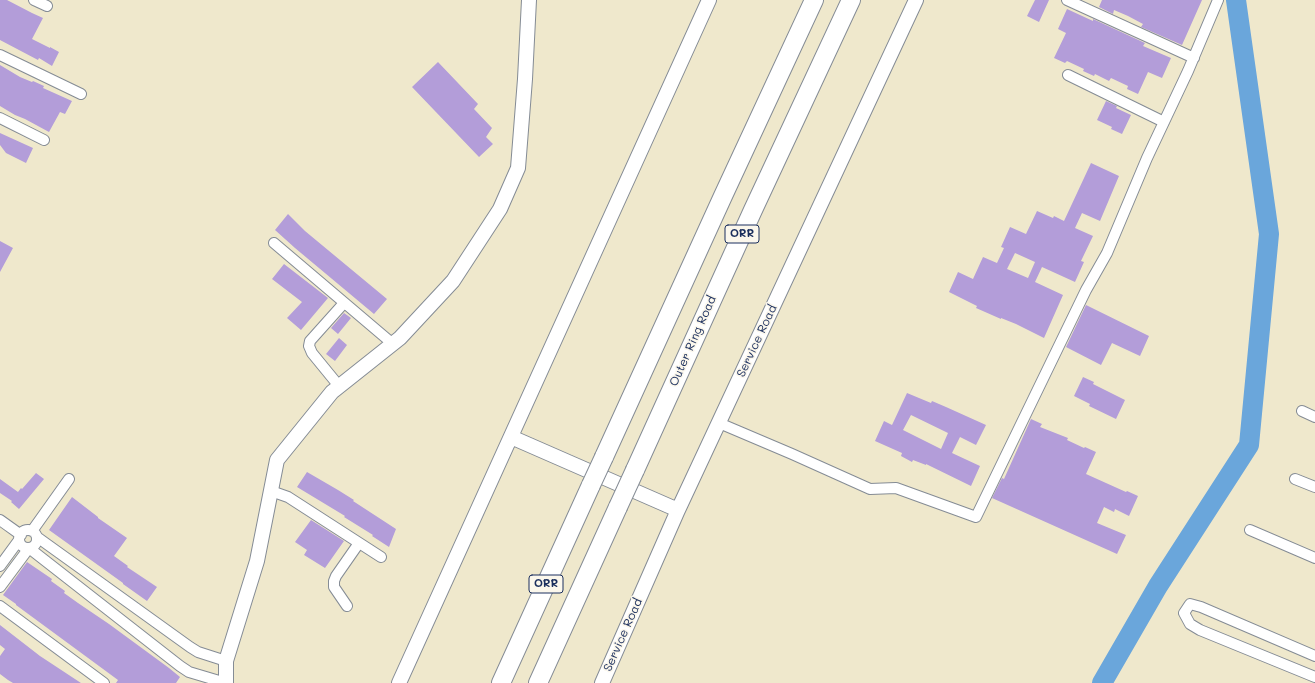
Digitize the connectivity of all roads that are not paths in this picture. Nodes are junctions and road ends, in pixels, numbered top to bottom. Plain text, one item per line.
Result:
1 (34, 0) edge
2 (529, 0) edge
3 (709, 0) edge
4 (814, 0) edge
5 (851, 0) edge
6 (916, 0) edge
7 (1067, 0) edge
8 (1218, 0) edge
9 (47, 6) dead end
10 (0, 56) edge
11 (1194, 58) junction
12 (1068, 75) dead end
13 (81, 94) dead end
14 (0, 118) edge
15 (1164, 122) junction
16 (44, 140) dead end
17 (274, 243) dead end
18 (344, 302) junction
19 (393, 344) junction
20 (339, 386) junction
21 (1302, 411) dead end
22 (1315, 417) edge
23 (719, 423) junction
24 (511, 437) junction
25 (1295, 479) dead end
26 (69, 480) dead end
27 (1315, 487) edge
28 (271, 491) junction
29 (678, 510) junction
30 (0, 520) edge
31 (1250, 530) dead end
32 (35, 534) junction
33 (20, 537) junction
34 (359, 543) junction
35 (28, 548) junction
36 (381, 557) dead end
37 (1315, 558) edge
38 (0, 566) edge
39 (0, 587) edge
40 (0, 606) edge
41 (347, 606) dead end
42 (1315, 656) edge
43 (226, 662) junction
44 (1315, 677) edge
45 (104, 683) edge
46 (226, 683) edge
47 (399, 683) edge
48 (501, 683) edge
49 (538, 683) edge
50 (602, 683) edge

1 - 9 street
2 - 19 main road
3 - 24 main road
4 - 48 highway, ORR, bridge
5 - 49 highway, Outer Ring Road / ORR, bridge
6 - 23 main road, Service Road
7 - 11 street
8 - 11 street
10 - 13 street
11 - 15 street
12 - 15 street
14 - 16 street
15 - 23 street
17 - 18 street
18 - 19 street
18 - 20 street
19 - 20 main road
20 - 28 main road
21 - 22 street
23 - 29 main road, Service Road
24 - 29 main road
24 - 47 main road
25 - 27 street
26 - 32 street
28 - 34 street
28 - 43 main road
29 - 50 main road, Service Road
30 - 33 street
31 - 37 street
32 - 33 street
32 - 35 street
32 - 43 street
33 - 35 street
33 - 38 street
34 - 36 street
34 - 41 street
35 - 39 street
35 - 46 street
40 - 45 street
42 - 44 street
43 - 46 main road

